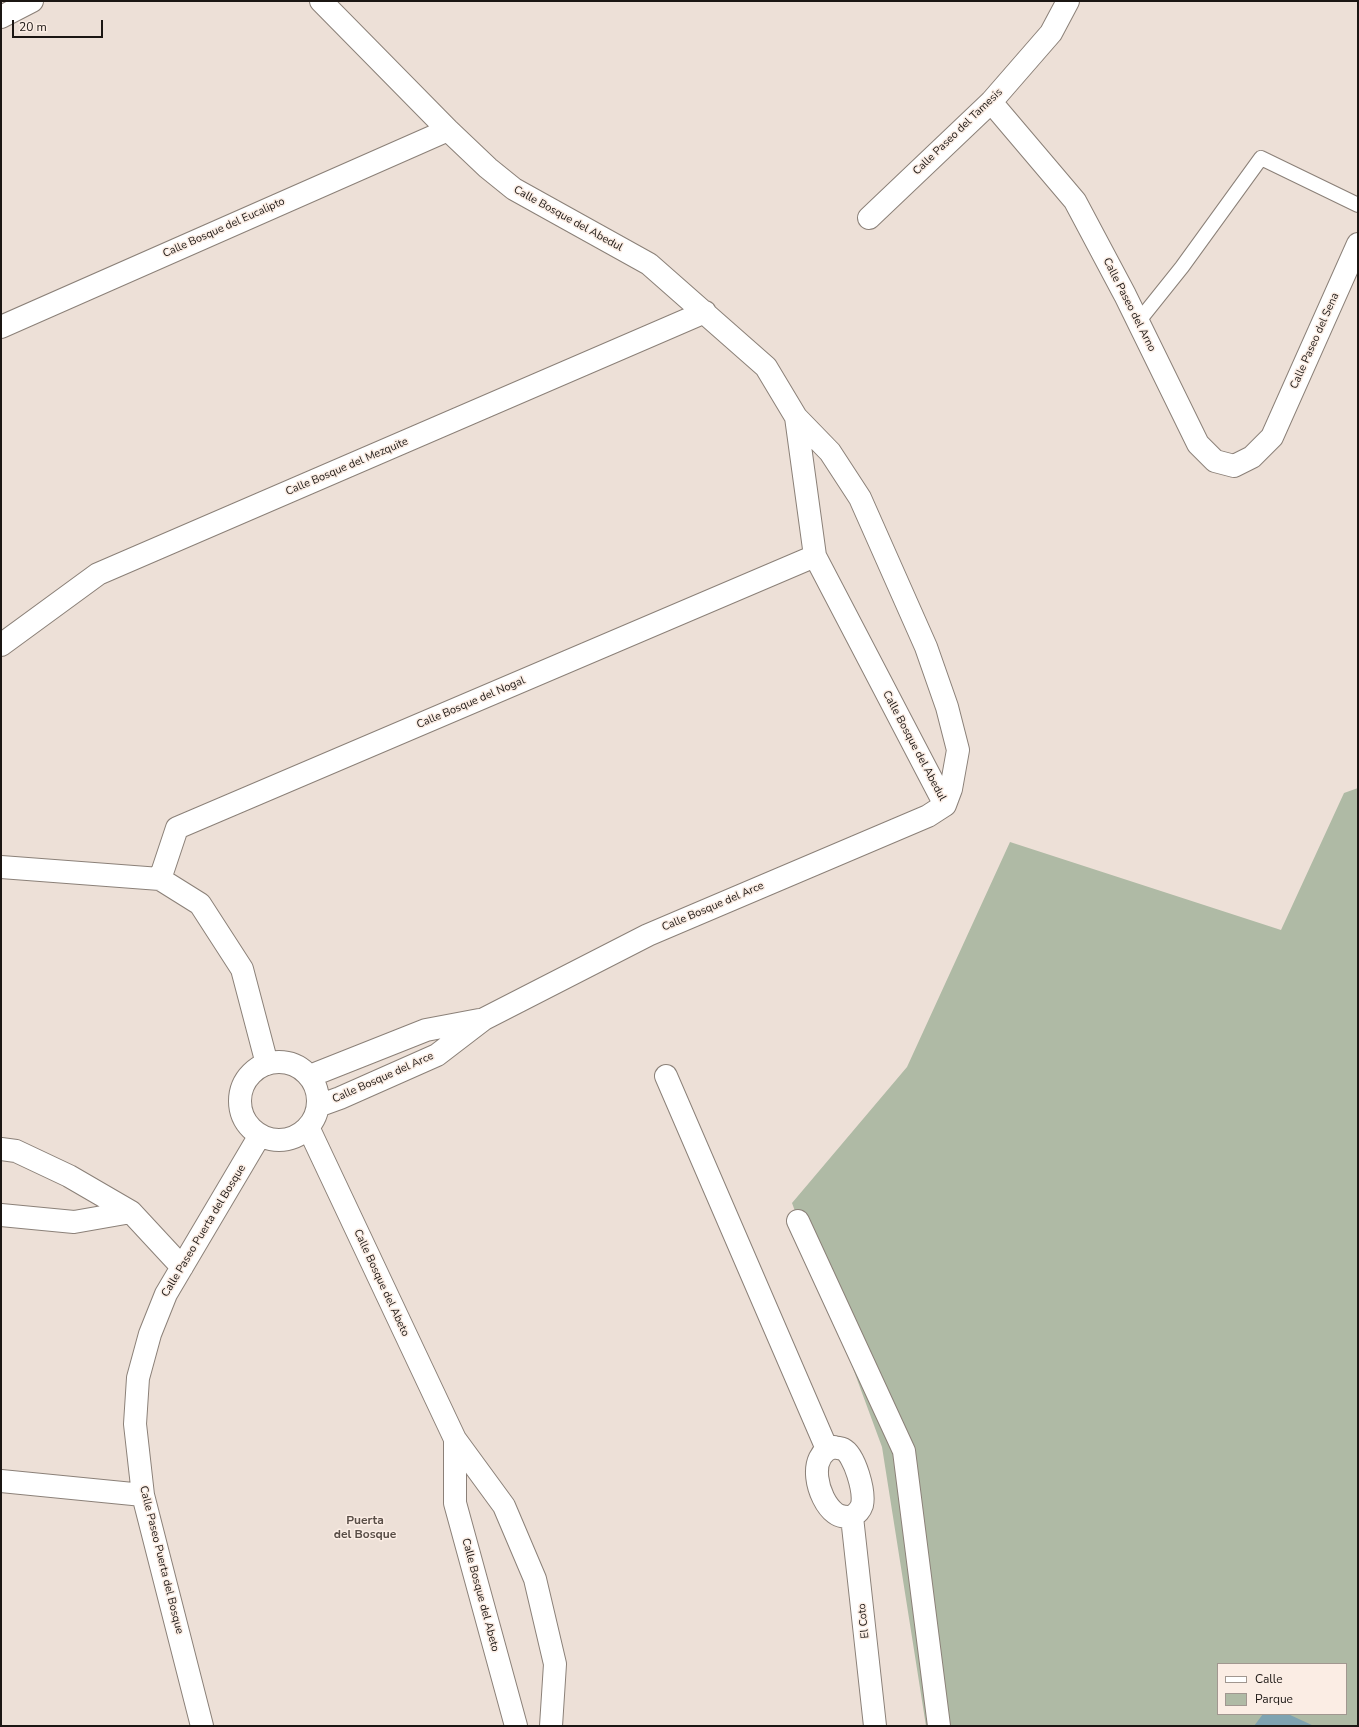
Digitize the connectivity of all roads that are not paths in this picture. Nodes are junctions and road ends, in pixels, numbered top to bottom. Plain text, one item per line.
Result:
1 (32, 1) edge
2 (321, 1) edge
3 (1068, 1) edge
4 (1, 17) edge
5 (992, 102) junction
6 (448, 130) junction
7 (1358, 205) edge
8 (869, 218) dead end
9 (1358, 244) edge
10 (705, 312) junction
11 (1138, 322) junction
12 (1, 327) edge
13 (796, 417) junction
14 (1272, 437) joint
15 (815, 556) junction
16 (1, 645) edge
17 (945, 805) junction
18 (1, 867) edge
19 (160, 879) junction
20 (484, 1020) junction
21 (267, 1064) junction
22 (310, 1076) junction
23 (666, 1076) dead end
24 (318, 1106) junction
25 (308, 1127) junction
26 (260, 1135) junction
27 (1, 1149) edge
28 (131, 1212) junction
29 (1, 1215) edge
30 (798, 1221) dead end
31 (182, 1267) junction
32 (454, 1439) junction
33 (827, 1449) junction
34 (1, 1481) edge
35 (143, 1495) junction
36 (852, 1517) junction
37 (202, 1726) edge
38 (516, 1726) edge
39 (551, 1726) edge
40 (875, 1726) edge
41 (939, 1726) edge

1 - 4 street
2 - 6 street, Calle Bosque del Abedul
3 - 5 street, Calle Paseo del Tamesis
5 - 8 street, Calle Paseo del Tamesis
5 - 11 street, Calle Paseo del Arno
6 - 10 street, Calle Bosque del Abedul
6 - 12 street, Calle Bosque del Eucalipto
7 - 11 lane
9 - 14 street, Calle Paseo del Sena
10 - 13 street, Calle Bosque del Abedul
10 - 16 street, Calle Bosque del Mezquite
11 - 14 street, Calle Paseo del Arno
13 - 15 street, Calle Bosque del Abedul
13 - 17 street, Calle Bosque del Abedul
15 - 17 street, Calle Bosque del Abedul
15 - 19 street, Calle Bosque del Nogal
17 - 20 street, Calle Bosque del Arce
18 - 19 street
19 - 21 street
20 - 22 street, Calle Bosque del Arce
20 - 24 street, Calle Bosque del Arce
21 - 22 street
21 - 26 street
22 - 24 street
23 - 33 street
24 - 25 street
25 - 26 street
25 - 32 street, Calle Bosque del Abeto
26 - 31 street, Calle Paseo Puerta del Bosque
27 - 28 street
28 - 29 street
28 - 31 street
30 - 41 street
31 - 35 street, Calle Paseo Puerta del Bosque
32 - 38 street, Calle Bosque del Abeto
32 - 39 street, Calle Bosque del Abeto
33 - 36 street
33 - 36 street
34 - 35 street
35 - 37 street, Calle Paseo Puerta del Bosque
36 - 40 street, El Coto

